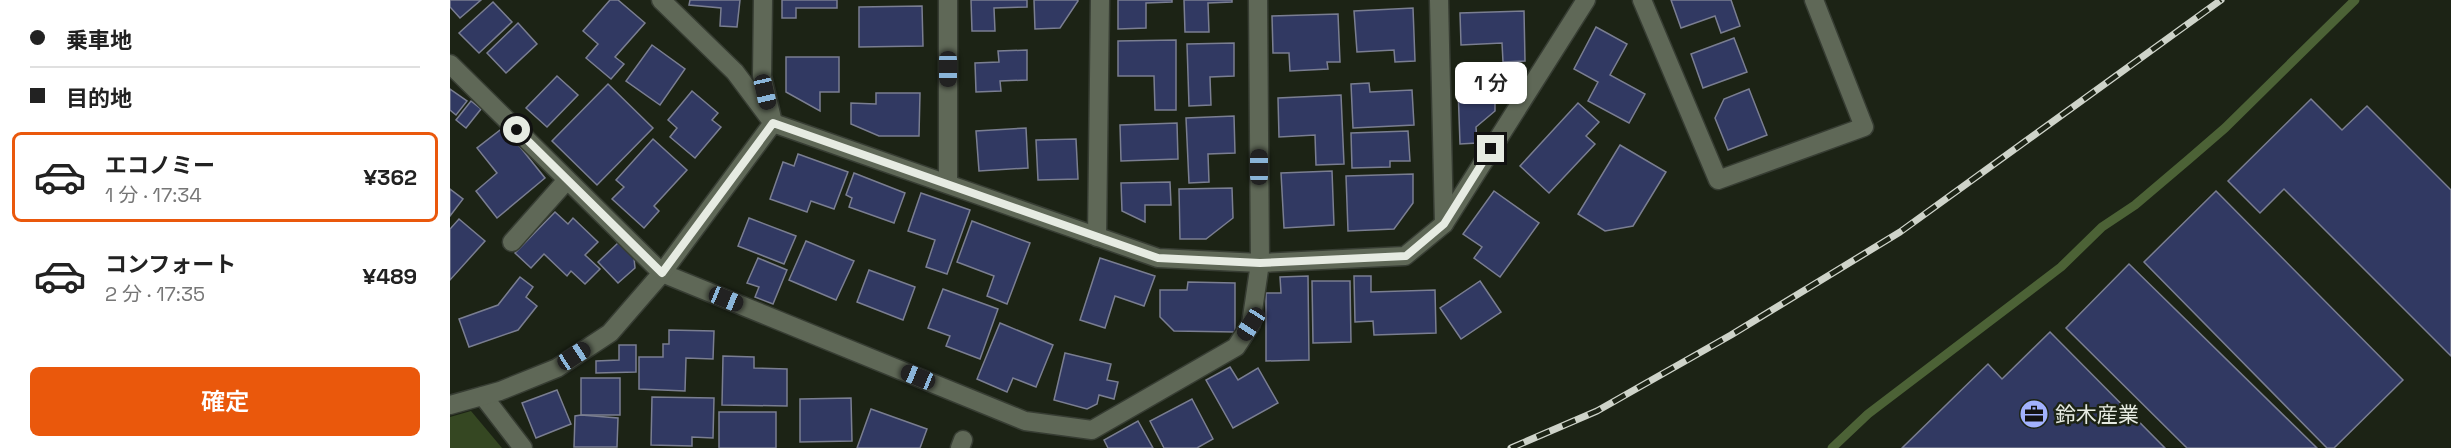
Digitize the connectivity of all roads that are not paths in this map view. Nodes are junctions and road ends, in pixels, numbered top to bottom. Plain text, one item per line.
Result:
1 (661, 0) edge
2 (763, 0) edge
3 (948, 0) edge
4 (1100, 0) edge
5 (1258, 0) edge
6 (1438, 0) edge
7 (1586, 0) edge
8 (1642, 0) edge
9 (1814, 0) edge
10 (450, 64) edge
11 (773, 123) junction
12 (567, 180) junction
13 (948, 184) junction
14 (1444, 224) junction
15 (1097, 237) junction
16 (512, 242) dead end
17 (1260, 263) junction
18 (662, 273) junction
19 (483, 396) junction
20 (450, 405) edge
21 (523, 448) edge

1 - 11 street
2 - 11 street
3 - 13 street
4 - 15 street
5 - 17 street
6 - 14 street
7 - 14 street
8 - 9 street
10 - 12 street
11 - 13 street
11 - 18 street
12 - 16 street
12 - 18 street
13 - 15 street
14 - 17 street
15 - 17 street
17 - 18 street
18 - 19 street
19 - 20 street
19 - 21 street

